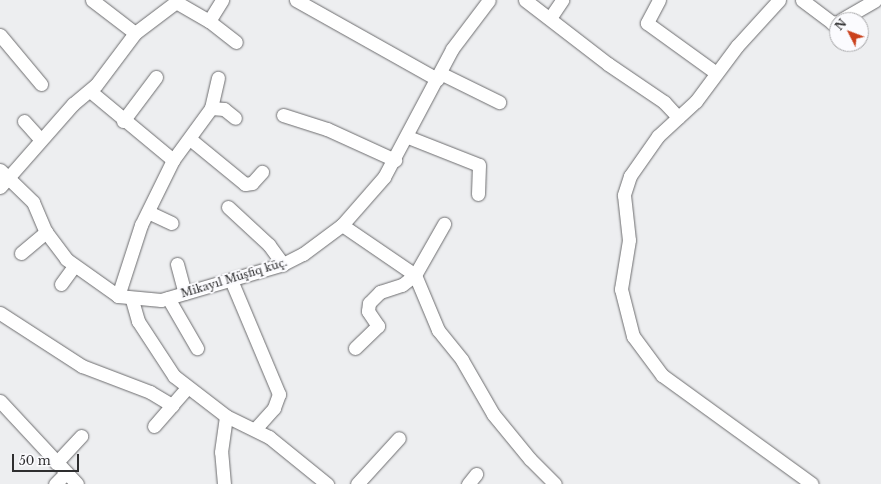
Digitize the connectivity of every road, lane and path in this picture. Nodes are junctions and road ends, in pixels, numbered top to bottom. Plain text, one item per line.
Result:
1 (92, 0) edge
2 (222, 0) edge
3 (296, 0) edge
4 (489, 0) edge
5 (525, 0) edge
6 (562, 0) edge
7 (659, 0) edge
8 (778, 0) edge
9 (802, 0) edge
10 (875, 0) edge
11 (855, 12) edge
12 (550, 18) junction
13 (209, 21) junction
14 (829, 21) edge
15 (135, 33) junction
16 (0, 35) edge
17 (236, 42) dead end
18 (716, 74) junction
19 (438, 76) junction
20 (156, 77) dead end
21 (218, 78) dead end
22 (41, 84) dead end
23 (90, 91) junction
24 (499, 102) dead end
25 (211, 108) junction
26 (283, 115) dead end
27 (678, 117) junction
28 (235, 118) dead end
29 (123, 120) junction
30 (24, 121) dead end
31 (408, 137) junction
32 (40, 139) junction
33 (190, 139) junction
34 (173, 160) junction
35 (395, 160) junction
36 (262, 172) dead end
37 (4, 173) edge
38 (0, 187) edge
39 (478, 194) dead end
40 (228, 207) dead end
41 (148, 212) junction
42 (172, 223) dead end
43 (444, 224) dead end
44 (342, 225) junction
45 (46, 232) junction
46 (20, 253) dead end
47 (177, 264) dead end
48 (283, 264) junction
49 (74, 266) junction
50 (415, 274) junction
51 (232, 280) junction
52 (62, 284) dead end
53 (185, 293) junction
54 (118, 296) junction
55 (168, 298) junction
56 (132, 300) junction
57 (0, 313) edge
58 (197, 348) dead end
59 (355, 348) dead end
60 (187, 388) junction
61 (0, 401) edge
62 (172, 405) junction
63 (226, 416) junction
64 (154, 426) dead end
65 (256, 428) junction
66 (81, 436) dead end
67 (399, 438) dead end
68 (56, 463) junction
69 (66, 473) junction
70 (55, 484) edge
71 (77, 484) edge
72 (224, 484) edge
73 (327, 484) edge
74 (357, 484) edge
75 (555, 484) edge
76 (812, 484) edge

1 - 15 street
2 - 13 street
3 - 19 street
4 - 19 street, Mikayıl Müşfiq küç.
5 - 12 street
6 - 12 street
7 - 18 street
8 - 18 street
9 - 14 street
10 - 11 street
12 - 27 street
13 - 15 street
13 - 17 street
15 - 23 street
16 - 22 street
18 - 27 street
19 - 24 street
19 - 31 street, Mikayıl Müşfiq küç.
20 - 29 street
21 - 25 street
23 - 29 street
23 - 32 street
25 - 28 street
25 - 33 street
26 - 35 street
27 - 76 street
29 - 34 street
30 - 32 street
31 - 35 street, Mikayıl Müşfiq küç.
31 - 39 street
32 - 37 street
33 - 34 street
33 - 36 street
34 - 41 street
35 - 44 street, Mikayıl Müşfiq küç.
37 - 38 street
37 - 45 street, Mikayıl Müşfiq küç.
40 - 48 street
41 - 42 street
41 - 54 street
43 - 50 street
44 - 48 street, Mikayıl Müşfiq küç.
44 - 50 street
45 - 46 street
45 - 49 street, Mikayıl Müşfiq küç.
47 - 53 street
48 - 51 street, Mikayıl Müşfiq küç.
49 - 52 street
49 - 54 street, Mikayıl Müşfiq küç.
50 - 59 street
50 - 75 street
51 - 53 street, Mikayıl Müşfiq küç.
51 - 65 street
53 - 55 street, Mikayıl Müşfiq küç.
54 - 56 street, Mikayıl Müşfiq küç.
55 - 56 street, Mikayıl Müşfiq küç.
55 - 58 street
56 - 60 street
57 - 62 street
60 - 62 street
60 - 63 street
61 - 68 street
62 - 64 street
63 - 65 street
63 - 72 street
65 - 73 street
66 - 68 street
67 - 74 street
68 - 69 street
69 - 70 street
69 - 71 street

